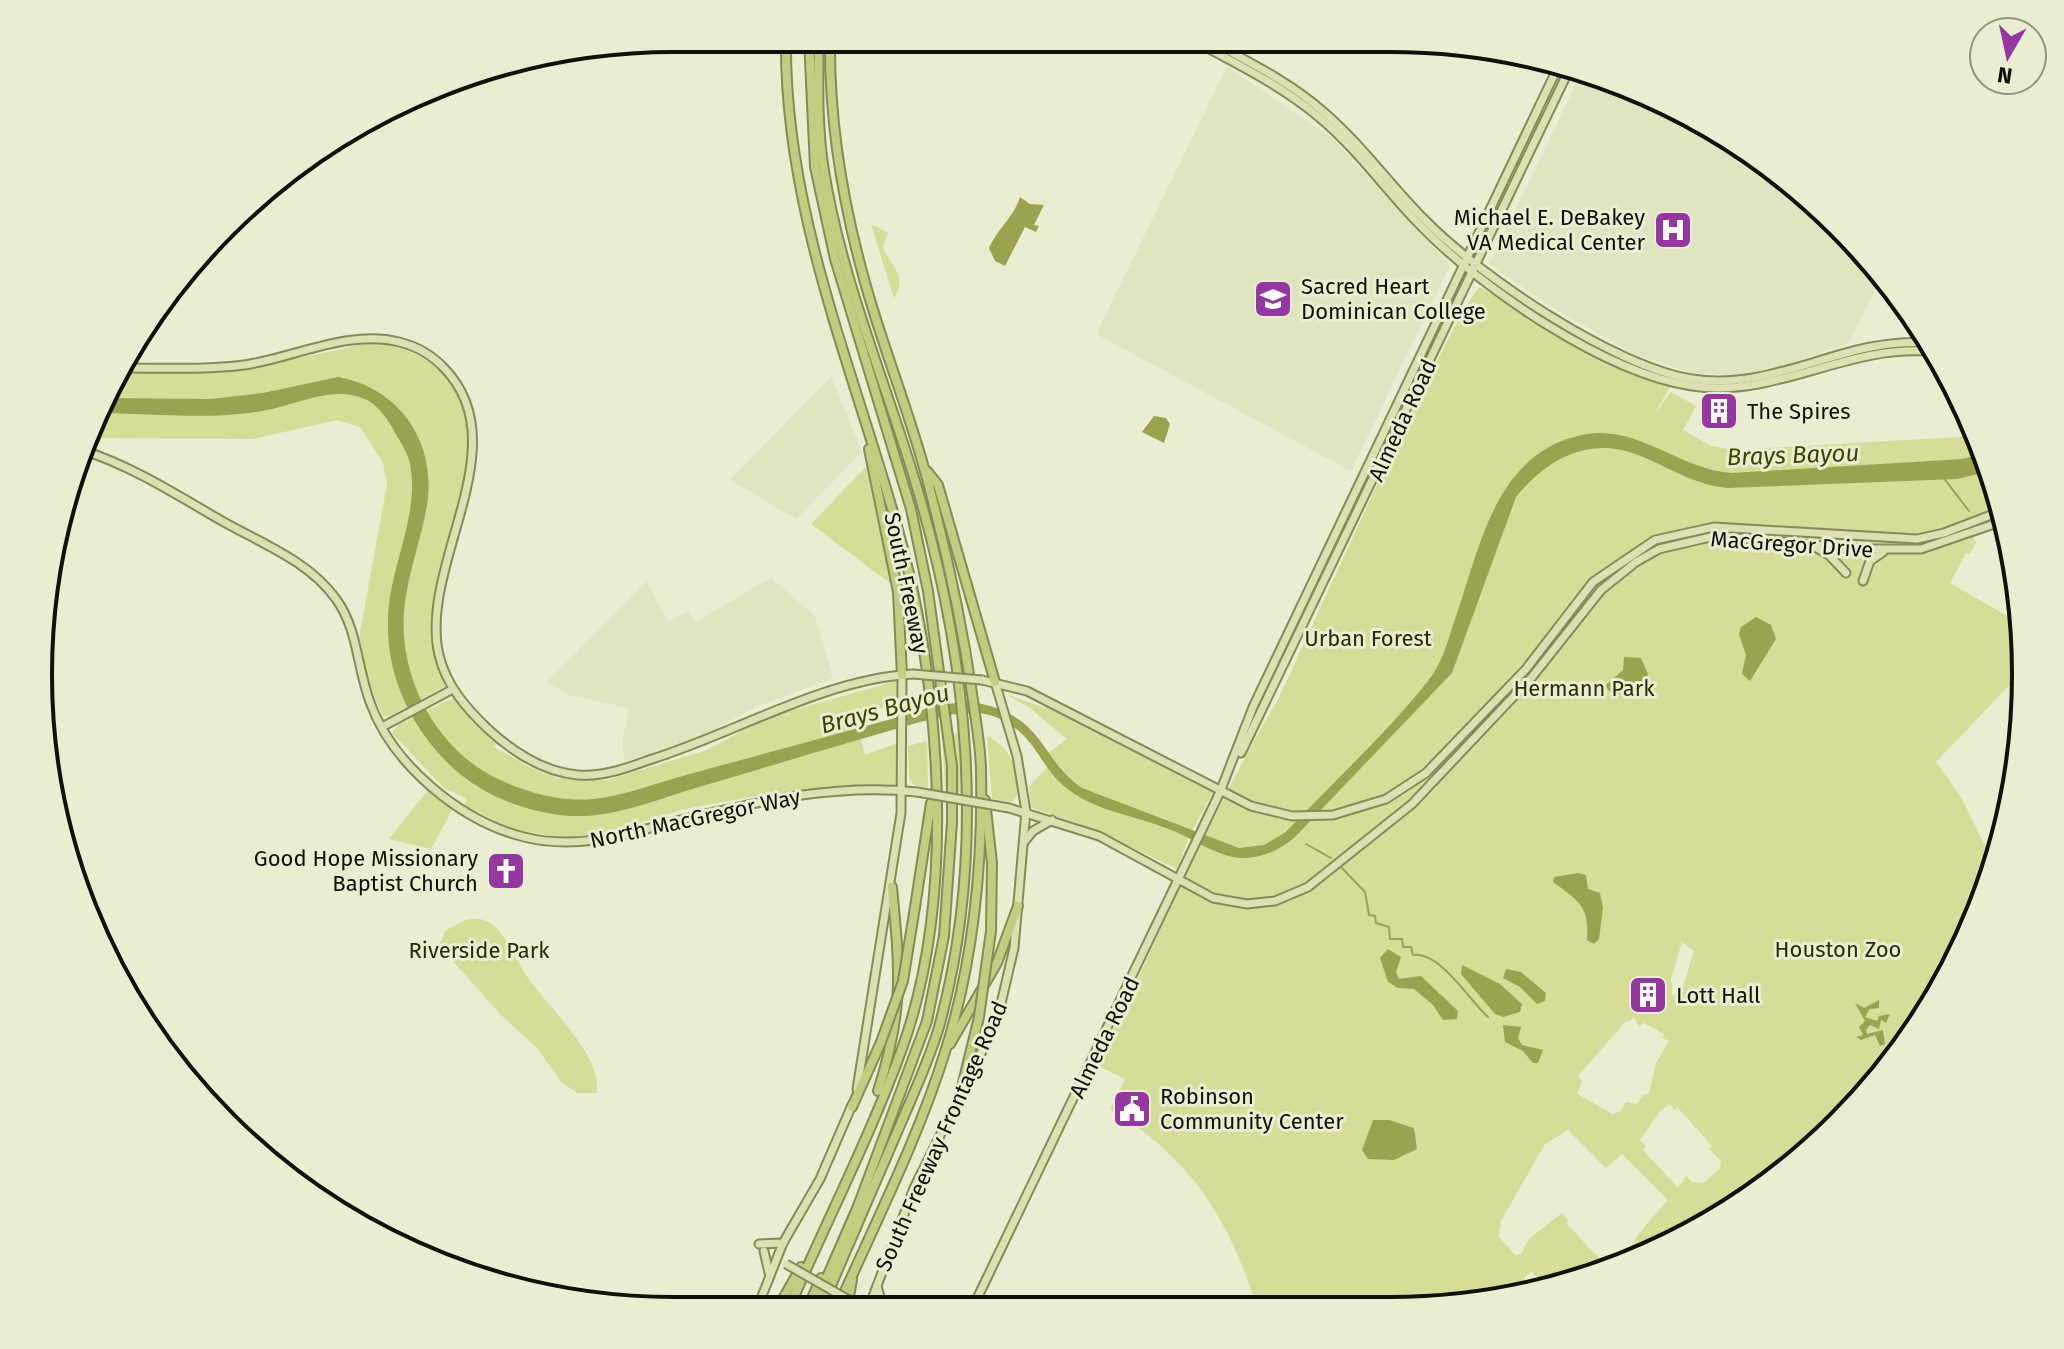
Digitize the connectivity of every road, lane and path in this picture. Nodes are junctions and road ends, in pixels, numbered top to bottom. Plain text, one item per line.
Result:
1 (786, 52) edge
2 (810, 52) edge
3 (820, 52) edge
4 (832, 52) edge
5 (1214, 52) edge
6 (1230, 52) edge
7 (1555, 74) edge
8 (1565, 77) edge
9 (1468, 258) junction
10 (1476, 263) junction
11 (1463, 266) junction
12 (1471, 272) junction
13 (1916, 343) edge
14 (1921, 351) edge
15 (132, 368) edge
16 (1682, 381) junction
17 (1754, 383) junction
18 (854, 386) junction
19 (1398, 400) junction
20 (1408, 406) junction
21 (92, 454) edge
22 (924, 468) junction
23 (1991, 515) edge
24 (1994, 525) edge
25 (1807, 543) junction
26 (1887, 550) junction
27 (1605, 572) junction
28 (1846, 573) dead end
29 (1610, 581) junction
30 (1863, 581) dead end
31 (1303, 602) junction
32 (1314, 607) junction
33 (902, 675) junction
34 (996, 687) junction
35 (453, 689) junction
36 (382, 727) junction
37 (1233, 765) junction
38 (981, 770) junction
39 (1426, 773) junction
40 (936, 779) junction
41 (1435, 782) junction
42 (1024, 785) junction
43 (901, 790) junction
44 (1220, 792) junction
45 (1009, 808) junction
46 (1026, 811) junction
47 (1052, 820) junction
48 (1023, 844) junction
49 (1179, 881) junction
50 (892, 887) junction
51 (1018, 906) junction
52 (945, 1051) junction
53 (960, 1095) junction
54 (852, 1107) junction
55 (862, 1141) junction
56 (858, 1206) junction
57 (827, 1221) junction
58 (783, 1243) junction
59 (759, 1244) dead end
60 (764, 1251) dead end
61 (777, 1259) junction
62 (852, 1274) junction
63 (769, 1275) junction
64 (877, 1283) junction
65 (761, 1297) edge
66 (784, 1297) edge
67 (794, 1297) edge
68 (813, 1297) edge
69 (818, 1297) edge
70 (826, 1297) edge
71 (840, 1297) edge
72 (842, 1297) edge
73 (854, 1297) edge
74 (872, 1297) edge
75 (880, 1297) edge
76 (978, 1297) edge

1 - 18 highway, South Freeway
2 - 56 highway
3 - 70 highway
4 - 22 highway, South Freeway
5 - 11 main road
6 - 9 main road
7 - 9 main road, Almeda Road
8 - 10 main road, Almeda Road
9 - 10 main road
9 - 11 main road, Almeda Road
10 - 12 main road, Almeda Road
10 - 16 main road
11 - 12 main road
11 - 19 main road, Almeda Road
12 - 16 main road
12 - 20 main road, Almeda Road
13 - 17 main road
14 - 17 main road
15 - 35 main road, MacGregor Drive
16 - 17 main road
18 - 33 highway
18 - 40 highway, South Freeway
19 - 20 main road
19 - 31 main road, Almeda Road
20 - 32 main road, Almeda Road
21 - 36 main road, North MacGregor Way
22 - 34 highway
22 - 38 highway, South Freeway
23 - 27 main road, MacGregor Drive
24 - 26 main road, MacGregor Drive
25 - 26 main road, MacGregor Drive
25 - 28 main road
25 - 29 main road, MacGregor Drive
26 - 30 main road
27 - 29 main road
27 - 39 main road, MacGregor Drive
29 - 41 main road, MacGregor Drive
31 - 32 main road
31 - 37 main road, Almeda Road
32 - 37 main road, Almeda Road
33 - 34 main road, MacGregor Drive, bridge
33 - 35 main road, MacGregor Drive
33 - 43 main road
34 - 42 main road, South Freeway Frontage Road
34 - 44 main road, MacGregor Drive
35 - 36 main road
36 - 43 main road, North MacGregor Way
37 - 44 main road, Almeda Road
38 - 52 highway, South Freeway
38 - 53 highway, bridge
39 - 41 main road
39 - 44 main road, MacGregor Drive
40 - 54 highway, bridge
40 - 55 highway, South Freeway
41 - 49 main road, MacGregor Drive
42 - 45 main road
42 - 46 main road, South Freeway Frontage Road
43 - 45 main road, North MacGregor Way, bridge
43 - 50 main road
44 - 49 main road, Almeda Road
45 - 46 main road, North MacGregor Way
46 - 47 main road, North MacGregor Way
46 - 48 main road, South Freeway Frontage Road
47 - 48 main road
47 - 49 main road, North MacGregor Way
48 - 51 main road, South Freeway Frontage Road
49 - 76 main road, Almeda Road
50 - 54 main road
50 - 55 highway
51 - 52 highway
51 - 53 main road, South Freeway Frontage Road
52 - 62 highway, South Freeway
53 - 64 main road, South Freeway Frontage Road
54 - 58 main road
55 - 57 highway, South Freeway
56 - 68 highway
56 - 69 highway
57 - 66 highway
57 - 67 highway, South Freeway
58 - 59 main road
58 - 61 main road
60 - 63 main road
61 - 63 main road
61 - 71 main road, bridge
62 - 72 highway, South Freeway
62 - 73 highway
63 - 65 main road
64 - 74 main road, South Freeway Frontage Road
64 - 75 main road

